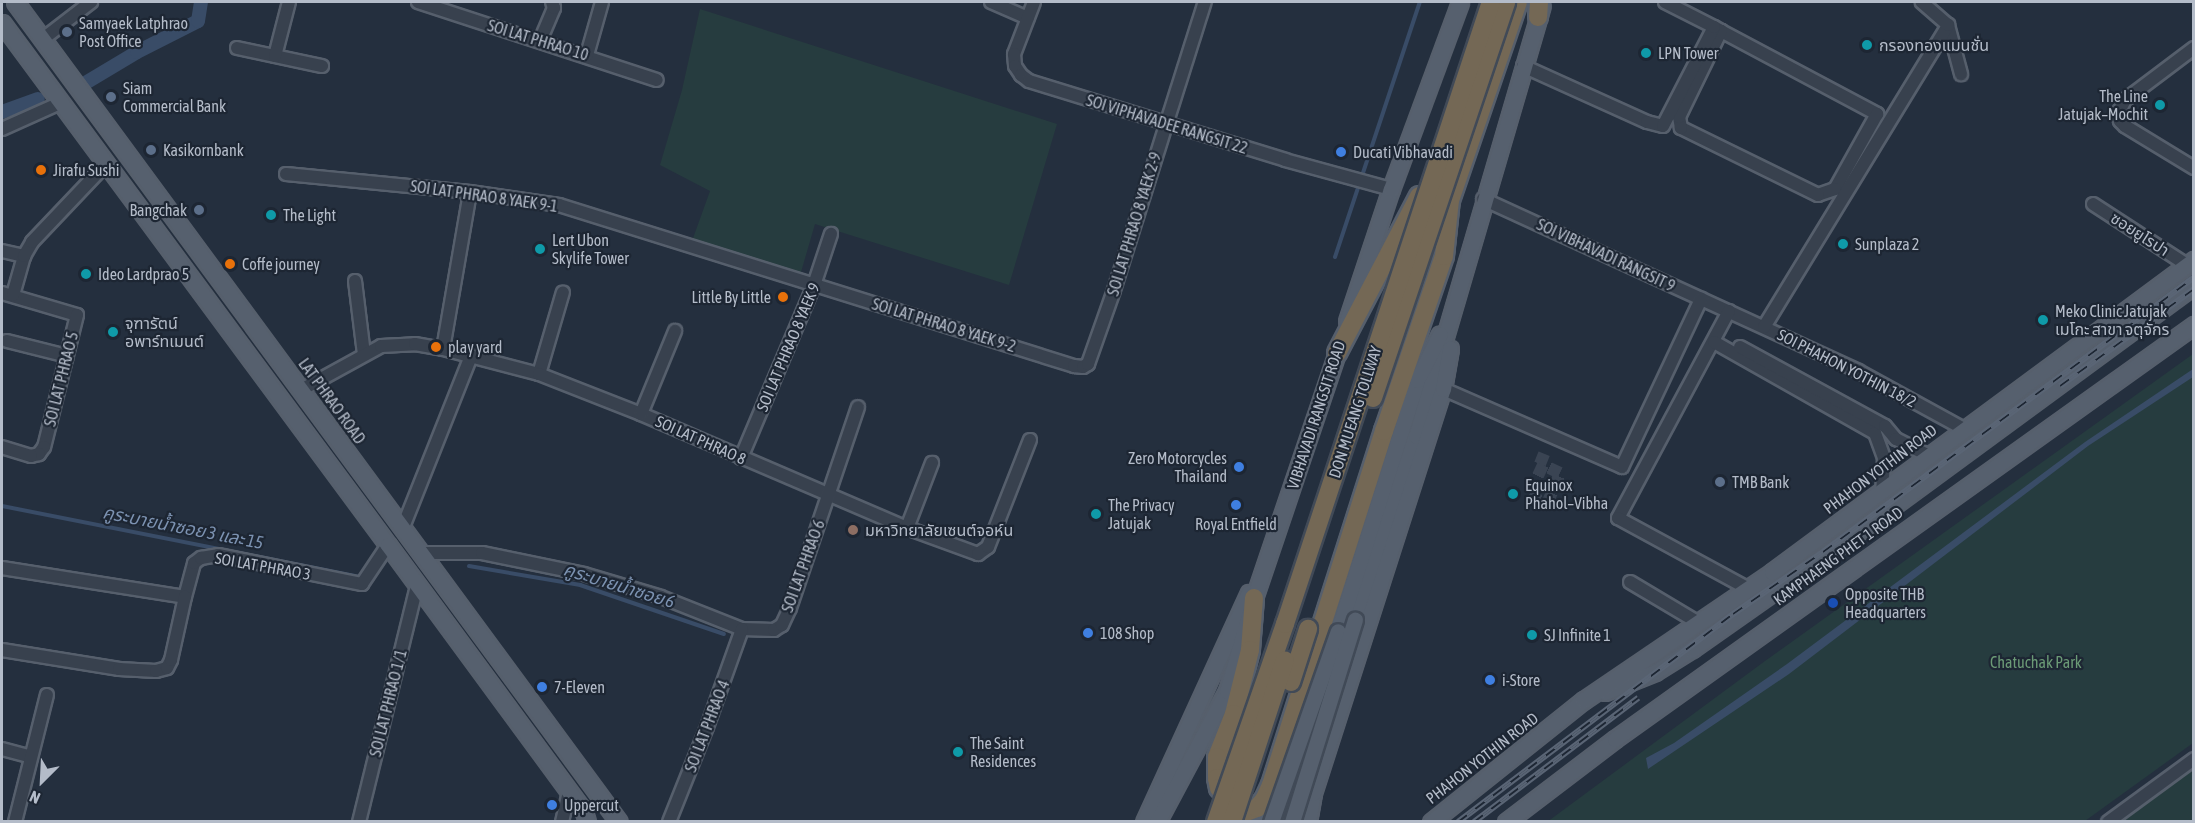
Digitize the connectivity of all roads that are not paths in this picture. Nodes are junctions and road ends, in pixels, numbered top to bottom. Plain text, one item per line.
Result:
1 (15, 2) edge
2 (91, 2) edge
3 (289, 2) edge
4 (418, 2) edge
5 (552, 2) edge
6 (602, 2) edge
7 (991, 2) edge
8 (1034, 2) edge
9 (1205, 2) edge
10 (1460, 2) edge
11 (1483, 2) edge
12 (1491, 2) edge
13 (1506, 2) edge
14 (1518, 2) edge
15 (1665, 2) edge
16 (1922, 2) edge
17 (1540, 7) edge
18 (1028, 18) junction
19 (2, 23) edge
20 (1948, 25) junction
21 (1717, 29) junction
22 (43, 39) junction
23 (540, 41) junction
24 (237, 48) dead end
25 (2193, 48) edge
26 (587, 55) junction
27 (275, 56) junction
28 (322, 66) dead end
29 (1523, 66) junction
30 (1961, 74) dead end
31 (657, 80) dead end
32 (60, 103) junction
33 (106, 122) junction
34 (1165, 123) junction
35 (2, 129) edge
36 (86, 138) junction
37 (105, 165) junction
38 (2193, 168) edge
39 (286, 174) dead end
40 (147, 179) junction
41 (1391, 189) junction
42 (126, 192) junction
43 (470, 192) junction
44 (1419, 196) junction
45 (1483, 199) junction
46 (1450, 200) junction
47 (2093, 204) dead end
48 (831, 234) dead end
49 (2, 250) edge
50 (24, 256) junction
51 (2190, 262) edge
52 (355, 281) dead end
53 (814, 285) junction
54 (2193, 285) edge
55 (563, 292) dead end
56 (7, 294) edge
57 (1701, 299) junction
58 (1729, 311) junction
59 (1453, 313) junction
60 (2193, 325) edge
61 (1764, 327) junction
62 (2101, 328) junction
63 (675, 332) dead end
64 (1716, 339) junction
65 (7, 341) dead end
66 (443, 349) junction
67 (1337, 353) junction
68 (364, 354) junction
69 (67, 356) junction
70 (471, 356) junction
71 (539, 374) junction
72 (2072, 374) junction
73 (1443, 389) junction
74 (301, 390) junction
75 (858, 407) dead end
76 (641, 414) junction
77 (1964, 429) junction
78 (1896, 439) junction
79 (1030, 440) dead end
80 (2, 447) edge
81 (1882, 447) junction
82 (1928, 455) junction
83 (741, 458) junction
84 (932, 463) dead end
85 (1882, 491) junction
86 (828, 496) junction
87 (403, 527) junction
88 (907, 528) junction
89 (388, 545) junction
90 (423, 553) junction
91 (2, 568) edge
92 (1262, 578) junction
93 (1630, 582) dead end
94 (417, 585) junction
95 (1748, 588) junction
96 (185, 597) junction
97 (1254, 598) junction
98 (1697, 622) junction
99 (742, 629) junction
100 (2, 650) edge
101 (47, 695) dead end
102 (1584, 700) junction
103 (2, 749) edge
104 (31, 757) junction
105 (2193, 759) edge
106 (569, 792) junction
107 (1313, 793) junction
108 (585, 817) edge
109 (1241, 818) edge
110 (15, 822) edge
111 (359, 822) edge
112 (562, 822) edge
113 (599, 822) edge
114 (619, 822) edge
115 (669, 822) edge
116 (1144, 822) edge
117 (1157, 822) edge
118 (1205, 822) edge
119 (1216, 822) edge
120 (1271, 822) edge
121 (1292, 822) edge
122 (1308, 822) edge
123 (1431, 822) edge
124 (1506, 822) edge
125 (2108, 822) edge

1 - 22 main road, LAT PHRAO ROAD
2 - 22 street
3 - 27 street
4 - 23 street, SOI LAT PHRAO 10
5 - 23 street
6 - 26 street
7 - 18 street
8 - 18 street, SOI VIPHAVADEE RANGSIT 22
9 - 34 street
10 - 41 main road, VIBHAVADI RANGSIT ROAD
11 - 44 highway, VIBHAVADI RANGSIT ROAD
12 - 119 highway, DON MUEANG TOLLWAY, bridge
13 - 109 highway, DON MUEANG TOLLWAY, bridge
14 - 46 highway
15 - 21 street
16 - 20 street
17 - 29 main road
18 - 34 street, SOI VIPHAVADEE RANGSIT 22
19 - 32 main road
20 - 30 street
20 - 61 street
21 - 21 street
21 - 29 street
22 - 33 main road, LAT PHRAO ROAD
23 - 26 street, SOI LAT PHRAO 10
24 - 27 street
25 - 38 street
26 - 31 street, SOI LAT PHRAO 10
27 - 28 street
29 - 45 main road
32 - 35 street
32 - 36 main road
33 - 36 main road
33 - 40 main road, LAT PHRAO ROAD
34 - 41 street, SOI VIPHAVADEE RANGSIT 22
34 - 53 street, SOI LAT PHRAO 8 YAEK 9-2
36 - 37 main road
37 - 42 main road
37 - 50 street, SOI LAT PHRAO 5
39 - 43 street, SOI LAT PHRAO 8 YAEK 9-1
40 - 42 main road
40 - 74 main road, LAT PHRAO ROAD
41 - 67 main road, VIBHAVADI RANGSIT ROAD
42 - 89 main road
43 - 53 street, SOI LAT PHRAO 8 YAEK 9-1
43 - 66 street
44 - 67 highway
44 - 118 highway, VIBHAVADI RANGSIT ROAD
45 - 57 street, SOI VIBHAVADI RANGSIT 9
45 - 59 main road
46 - 109 highway, bridge
46 - 109 highway
47 - 51 street, ซอยยูโรปา
48 - 53 street, SOI LAT PHRAO 8 YAEK 9
49 - 50 street
50 - 56 street, SOI LAT PHRAO 5
51 - 62 main road, PHAHON YOTHIN ROAD
52 - 68 street
53 - 83 street, SOI LAT PHRAO 8 YAEK 9
54 - 72 main road, PHAHON YOTHIN ROAD
55 - 71 street
56 - 69 street, SOI LAT PHRAO 5
57 - 58 street, SOI VIBHAVADI RANGSIT 9
57 - 73 street
58 - 61 street, SOI PHAHON YOTHIN 18/2
58 - 64 street
59 - 73 main road
59 - 120 main road, bridge
59 - 121 main road, bridge
60 - 124 main road, KAMPHAENG PHET 1 ROAD
61 - 77 street, SOI PHAHON YOTHIN 18/2
62 - 72 main road
62 - 77 main road, PHAHON YOTHIN ROAD
63 - 76 street
64 - 78 street
64 - 81 street
64 - 95 street
65 - 69 street
66 - 68 street, SOI LAT PHRAO 8
66 - 70 street, SOI LAT PHRAO 8
67 - 92 main road, VIBHAVADI RANGSIT ROAD
68 - 74 street, SOI LAT PHRAO 8
69 - 80 street, SOI LAT PHRAO 5
70 - 71 street, SOI LAT PHRAO 8
70 - 87 street
71 - 76 street, SOI LAT PHRAO 8
72 - 102 main road, PHAHON YOTHIN ROAD
73 - 107 main road
74 - 87 main road, LAT PHRAO ROAD
75 - 86 street, SOI LAT PHRAO 6
76 - 83 street, SOI LAT PHRAO 8
77 - 82 main road, PHAHON YOTHIN ROAD
78 - 81 street
78 - 82 street
79 - 88 street, SOI LAT PHRAO 8
81 - 85 street
82 - 85 main road, PHAHON YOTHIN ROAD
83 - 86 street, SOI LAT PHRAO 8
84 - 88 street
85 - 95 main road, PHAHON YOTHIN ROAD
86 - 88 street, SOI LAT PHRAO 8
86 - 99 street, SOI LAT PHRAO 6
87 - 90 main road, LAT PHRAO ROAD
89 - 94 main road
89 - 96 street, SOI LAT PHRAO 3
90 - 99 street, SOI LAT PHRAO 6
90 - 114 main road, LAT PHRAO ROAD
91 - 96 street
92 - 97 main road, VIBHAVADI RANGSIT ROAD
92 - 116 main road
93 - 98 street
94 - 106 main road
94 - 111 street, SOI LAT PHRAO 1/1
95 - 98 main road, PHAHON YOTHIN ROAD
96 - 100 street
97 - 109 highway
97 - 117 main road, VIBHAVADI RANGSIT ROAD
98 - 102 main road, PHAHON YOTHIN ROAD
99 - 115 street, SOI LAT PHRAO 4
101 - 104 street
102 - 123 main road, PHAHON YOTHIN ROAD
103 - 104 street
104 - 110 street
105 - 125 street
106 - 108 main road
106 - 112 street
107 - 109 main road
107 - 122 main road
108 - 113 main road

